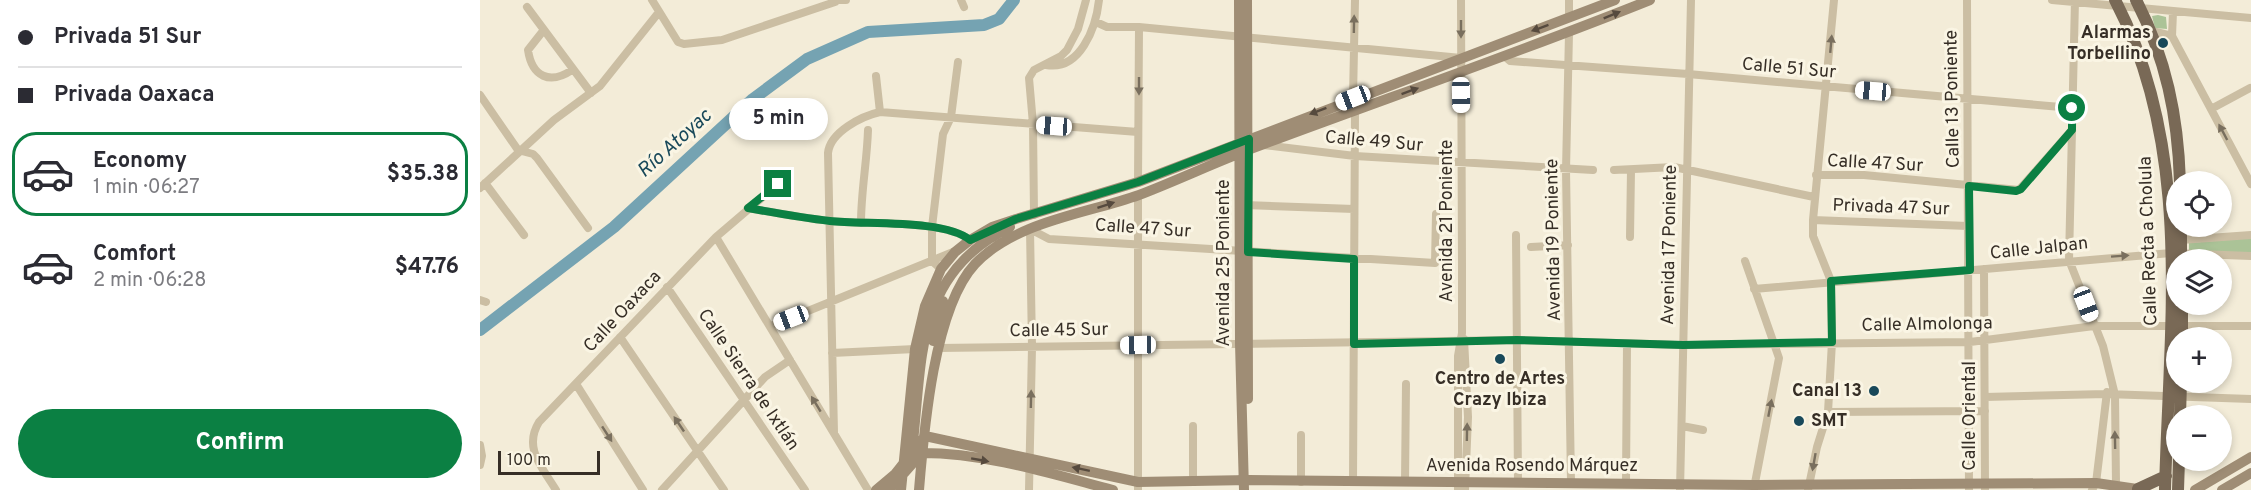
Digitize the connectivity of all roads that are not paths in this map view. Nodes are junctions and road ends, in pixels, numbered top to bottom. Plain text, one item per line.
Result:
1 (652, 0) edge
2 (1086, 0) edge
3 (1099, 0) edge
4 (1239, 0) edge
5 (1247, 0) edge
6 (1355, 0) edge
7 (1461, 0) edge
8 (1569, 0) edge
9 (1615, 0) edge
10 (1650, 0) edge
11 (1691, 0) edge
12 (1834, 0) edge
13 (1967, 0) edge
14 (2052, 0) edge
15 (839, 1) edge
16 (2075, 1) edge
17 (2117, 4) edge
18 (2138, 4) edge
19 (527, 7) dead end
20 (659, 12) junction
21 (2173, 12) junction
22 (1569, 18) junction
23 (2251, 18) edge
24 (1096, 22) junction
25 (1139, 27) junction
26 (543, 31) junction
27 (2152, 31) junction
28 (1569, 33) junction
29 (2172, 36) junction
30 (1244, 38) junction
31 (2133, 38) junction
32 (1354, 49) junction
33 (1504, 57) junction
34 (1461, 58) junction
35 (958, 62) dead end
36 (1046, 65) junction
37 (1569, 65) junction
38 (572, 70) junction
39 (1461, 72) junction
40 (1688, 74) junction
41 (876, 76) dead end
42 (1827, 87) junction
43 (2250, 88) edge
44 (591, 93) junction
45 (480, 95) edge
46 (1353, 98) junction
47 (1966, 99) junction
48 (2072, 108) junction
49 (2211, 109) junction
50 (1355, 111) junction
51 (880, 112) junction
52 (951, 117) junction
53 (1033, 124) junction
54 (868, 130) dead end
55 (2072, 130) junction
56 (1138, 132) junction
57 (1261, 145) junction
58 (1245, 146) junction
59 (518, 150) junction
60 (1355, 156) junction
61 (1462, 164) junction
62 (1566, 170) junction
63 (1593, 170) dead end
64 (1614, 170) dead end
65 (1631, 170) junction
66 (1687, 170) junction
67 (2179, 171) edge
68 (1816, 176) junction
69 (1138, 182) junction
70 (778, 184) dead end
71 (2251, 184) edge
72 (483, 186) edge
73 (1969, 186) junction
74 (1138, 195) junction
75 (1814, 196) junction
76 (1245, 205) junction
77 (748, 208) junction
78 (1354, 209) junction
79 (1437, 214) dead end
80 (1034, 215) junction
81 (1813, 220) junction
82 (830, 221) junction
83 (861, 223) junction
84 (1968, 226) junction
85 (932, 227) junction
86 (588, 228) dead end
87 (1030, 229) junction
88 (524, 234) dead end
89 (1515, 235) dead end
90 (2251, 235) edge
91 (717, 237) junction
92 (1630, 237) dead end
93 (1008, 239) junction
94 (970, 240) junction
95 (2181, 240) joint
96 (1139, 244) junction
97 (1568, 245) junction
98 (1530, 247) dead end
99 (2177, 249) edge
100 (2179, 249) edge
101 (1244, 251) junction
102 (2166, 256) edge
103 (2232, 256) edge
104 (2251, 256) edge
105 (1354, 259) junction
106 (2069, 260) junction
107 (959, 261) junction
108 (1745, 261) dead end
109 (936, 265) junction
110 (1984, 269) junction
111 (1970, 270) junction
112 (1831, 281) junction
113 (667, 287) junction
114 (1754, 289) junction
115 (830, 303) junction
116 (771, 326) junction
117 (2094, 326) junction
118 (2251, 326) edge
119 (2227, 327) edge
120 (2166, 329) edge
121 (620, 337) junction
122 (1462, 338) junction
123 (1517, 340) junction
124 (1570, 341) junction
125 (1985, 341) junction
126 (1832, 342) junction
127 (1970, 342) junction
128 (1244, 343) junction
129 (1354, 344) junction
130 (1627, 344) junction
131 (1772, 344) junction
132 (1138, 345) junction
133 (1683, 345) junction
134 (1032, 347) junction
135 (939, 348) junction
136 (915, 349) junction
137 (832, 353) junction
138 (790, 360) junction
139 (576, 384) junction
140 (1406, 384) dead end
141 (2174, 393) edge
142 (2176, 393) edge
143 (2110, 394) junction
144 (1984, 397) junction
145 (2174, 397) junction
146 (2251, 399) edge
147 (744, 401) junction
148 (2177, 405) edge
149 (1985, 411) junction
150 (1828, 412) junction
151 (1970, 412) junction
152 (1193, 426) dead end
153 (1682, 426) junction
154 (1703, 430) dead end
155 (834, 433) junction
156 (1301, 435) dead end
157 (924, 436) junction
158 (480, 445) edge
159 (698, 452) junction
160 (922, 453) junction
161 (939, 453) junction
162 (2251, 457) edge
163 (1029, 463) junction
164 (480, 465) edge
165 (903, 471) junction
166 (2179, 471) edge
167 (2251, 472) edge
168 (2166, 476) junction
169 (1193, 482) junction
170 (1301, 482) junction
171 (1353, 482) junction
172 (1406, 482) junction
173 (1518, 482) junction
174 (1571, 482) junction
175 (1626, 482) junction
176 (919, 483) edge
177 (1246, 485) edge
178 (2116, 485) junction
179 (1138, 486) edge
180 (1462, 486) edge
181 (2094, 486) edge
182 (1680, 487) edge
183 (1969, 487) edge
184 (1985, 487) edge
185 (1754, 488) edge
186 (1809, 488) edge
187 (1836, 488) edge
188 (2141, 489) edge
189 (556, 490) edge
190 (644, 490) edge
191 (662, 490) edge
192 (724, 490) edge
193 (805, 490) edge
194 (868, 490) edge
195 (876, 490) edge
196 (889, 490) edge
197 (901, 490) edge
198 (908, 490) edge
199 (1029, 490) edge
200 (1113, 490) edge
201 (2165, 490) edge
202 (2178, 490) edge
203 (2195, 490) edge
204 (2222, 490) edge

1 - 20 street
2 - 36 street
3 - 24 street
4 - 30 main road, Avenida 25 Poniente
5 - 30 main road, Avenida 25 Poniente
32 -> 6 street
7 -> 34 street, Avenida 21 Poniente
8 - 22 street
9 - 22 main road
28 -> 10 main road
11 - 40 street, Avenida 17 Poniente
42 -> 12 street
13 - 47 street, Calle 13 Poniente
14 - 16 street
15 - 20 street
16 - 17 street
16 - 48 street
17 - 18 street
17 - 31 main road, Calle Recta a Cholula
18 - 21 street
18 - 27 main road, Calle Recta a Cholula
19 - 26 street
20 - 44 street
21 - 23 street
21 - 29 street
22 -> 34 main road
24 - 25 street
24 - 36 street
25 - 30 street
25 -> 56 street
26 - 38 street
26 - 38 street
27 - 29 street
27 - 31 street
27 - 67 main road, Calle Recta a Cholula
28 - 33 main road
28 - 37 street, Avenida 19 Poniente
29 - 49 street
30 - 32 street
30 - 58 main road, Avenida 25 Poniente
31 - 99 main road, Calle Recta a Cholula
32 - 34 street
32 - 46 street
33 - 37 street, Calle 51 Sur
33 - 39 main road
34 - 39 street, Avenida 21 Poniente
34 - 46 main road
35 - 52 street
36 - 53 street
37 - 40 street, Calle 51 Sur
37 - 62 street, Avenida 19 Poniente
38 - 44 street
50 -> 39 main road
39 - 61 street, Avenida 21 Poniente
40 - 42 street, Calle 51 Sur
40 - 66 street, Avenida 17 Poniente
41 - 51 street
42 - 47 street, Calle 51 Sur
42 - 68 street
43 - 49 street
44 - 59 street
45 - 59 street
46 -> 58 main road
47 - 48 street, Calle 51 Sur
47 - 73 street, Calle 13 Poniente
48 - 55 street
71 -> 49 street
50 - 57 main road
50 - 60 street
51 - 52 street
51 - 82 street
52 - 53 street
52 - 85 street
53 - 56 street
53 - 80 street
54 - 83 street
55 - 73 street, Calle 47 Sur
55 - 106 street
56 - 69 street
57 - 58 main road
57 - 60 street, Calle 49 Sur
58 - 69 main road
58 - 74 main road
58 - 76 main road, Avenida 25 Poniente
59 - 72 street
59 - 86 street
60 - 61 street, Calle 49 Sur
60 - 78 street
61 - 62 street, Calle 49 Sur
61 - 122 street, Avenida 21 Poniente
62 - 63 street, Calle 49 Sur
62 - 97 street, Avenida 19 Poniente
64 - 65 street
65 - 66 street
65 - 92 street
66 - 75 street
66 - 133 street, Avenida 17 Poniente
68 - 73 street, Calle 47 Sur
68 - 75 street
69 - 80 main road
70 - 77 street, Calle Oaxaca
72 - 88 street
73 - 84 street, Calle 13 Poniente
87 -> 74 main road
74 - 96 street
75 - 81 street
76 - 78 street
76 - 101 main road, Avenida 25 Poniente
77 - 82 street
77 - 91 street, Calle Oaxaca
78 - 105 street
79 - 105 street, Calle 47 Sur
80 - 94 main road
80 - 107 main road
81 - 84 street, Privada 47 Sur
81 - 112 street
82 - 83 street
82 - 115 street
83 - 85 street
84 - 111 street, Calle 13 Poniente
85 - 94 street
85 - 109 street
87 - 93 main road
87 - 96 street, Calle 47 Sur
87 - 134 street
89 - 123 street
90 - 95 street
91 - 113 street, Calle Oaxaca
91 - 116 street
93 - 107 main road
93 - 135 main road
94 - 107 main road
95 - 100 main road, Calle Recta a Cholula
96 - 101 street, Calle 47 Sur
96 - 132 street
97 - 98 street
97 - 124 street, Avenida 19 Poniente
101 - 105 street, Calle 47 Sur
101 - 128 main road, Avenida 25 Poniente
106 -> 102 street, Calle Jalpan
103 - 104 street, Calle Jalpan
105 - 129 street
106 - 110 street, Calle Jalpan
106 - 117 street
107 - 109 main road
107 - 176 main road
107 - 198 main road
108 - 114 street
109 - 115 street
109 - 136 main road
110 - 111 street, Calle Jalpan
110 - 125 street, Calle Oriental
111 - 112 street, Calle Jalpan
111 - 127 street, Calle Oriental
112 - 114 street, Calle Jalpan
112 - 126 street
113 - 121 street, Calle Oaxaca
113 - 147 street, Calle Sierra de Ixtlán
114 - 131 street
115 - 116 street
115 - 137 street
116 - 138 street
117 - 120 street, Calle Almolonga
117 - 125 street, Calle Almolonga
117 - 143 street
118 - 119 street, Calle Almolonga
121 - 139 street, Calle Oaxaca
159 -> 121 street
122 - 123 street, Calle 45 Sur
122 - 129 street, Calle 45 Sur
122 - 180 street, Avenida 21 Poniente
123 - 124 street, Calle 45 Sur
123 - 173 street
124 - 130 street, Calle 45 Sur
124 - 174 street, Avenida 19 Poniente
125 - 127 street, Calle Almolonga
125 - 144 street, Calle Oriental
126 - 127 street, Calle Almolonga
126 - 131 street, Calle Almolonga
126 - 150 street
127 - 151 street, Calle Oriental
128 - 129 street, Calle 45 Sur
128 - 132 street, Calle 45 Sur
128 - 177 main road, Avenida 25 Poniente
129 - 171 street
130 - 133 street, Calle 45 Sur
130 - 175 street
131 - 133 street, Calle Almolonga
185 -> 131 street
132 - 134 street, Calle 45 Sur
132 - 179 street
133 - 153 street, Avenida 17 Poniente
134 - 135 street, Calle 45 Sur
163 -> 134 street
135 - 157 main road
136 - 137 street
136 - 165 main road
137 - 155 street
138 - 147 street
155 -> 138 street
139 - 189 street, Calle Oaxaca
139 -> 190 street
140 - 172 street
141 - 145 main road, Calle Recta a Cholula
142 - 145 main road, Calle Recta a Cholula
143 - 144 street
143 - 145 street
178 -> 143 street
143 - 181 street
144 - 149 street, Calle Oriental
145 - 146 street
145 - 148 main road, Calle Recta a Cholula
145 - 168 main road, Calle Recta a Cholula
147 - 159 street
147 - 193 street, Calle Sierra de Ixtlán
149 - 151 street
149 - 184 street, Calle Oriental
150 - 151 street
150 -> 186 street
151 - 183 street, Calle Oriental
152 - 169 street
153 - 154 street
153 - 182 street, Avenida 17 Poniente
155 - 194 street
156 - 170 street
157 - 160 main road
157 - 163 main road, Avenida Rosendo Márquez
157 - 165 main road
158 - 164 street
159 - 191 street
159 - 192 street
160 - 161 main road, Avenida Rosendo Márquez
160 - 165 main road
160 - 176 main road
161 -> 163 main road, Avenida Rosendo Márquez
161 - 176 main road
162 - 203 main road
179 -> 163 main road, Avenida Rosendo Márquez
163 - 199 street
163 - 200 main road, Avenida Rosendo Márquez
165 - 176 main road
165 - 195 main road
165 - 196 main road
165 - 197 main road
166 - 202 main road
167 - 204 main road
168 - 188 main road
168 - 201 main road, Calle Recta a Cholula
169 - 177 main road, Avenida Rosendo Márquez
169 - 179 main road, Avenida Rosendo Márquez
170 - 171 main road, Avenida Rosendo Márquez
170 - 177 main road, Avenida Rosendo Márquez
171 - 172 main road, Avenida Rosendo Márquez
172 - 180 main road, Avenida Rosendo Márquez
173 - 174 main road, Avenida Rosendo Márquez
173 - 180 main road, Avenida Rosendo Márquez
174 - 175 main road, Avenida Rosendo Márquez
175 - 182 main road, Avenida Rosendo Márquez
178 - 181 main road, Avenida Rosendo Márquez
178 - 188 main road, Avenida Rosendo Márquez
181 - 184 main road, Avenida Rosendo Márquez
182 - 185 main road, Avenida Rosendo Márquez
183 - 184 main road, Avenida Rosendo Márquez
183 - 187 main road, Avenida Rosendo Márquez
185 - 186 main road, Avenida Rosendo Márquez
186 - 187 main road, Avenida Rosendo Márquez

